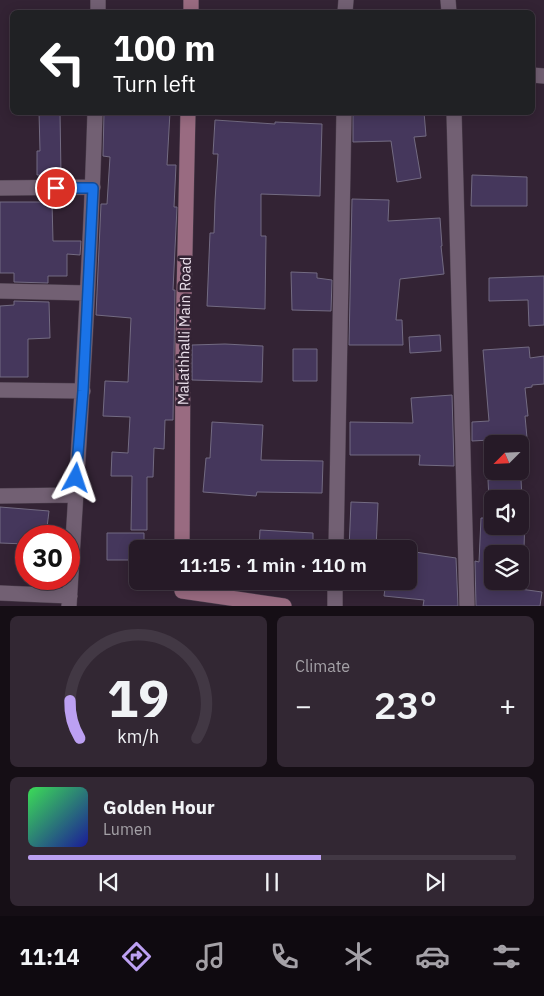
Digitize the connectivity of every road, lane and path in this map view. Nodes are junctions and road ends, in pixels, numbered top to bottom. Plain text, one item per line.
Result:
1 (95, 115) edge
2 (188, 115) edge
3 (344, 115) edge
4 (454, 115) edge
5 (0, 188) edge
6 (93, 188) junction
7 (0, 291) edge
8 (87, 293) junction
9 (0, 390) edge
10 (83, 391) junction
11 (75, 495) junction
12 (0, 496) edge
13 (182, 540) edge
14 (336, 540) edge
15 (335, 590) edge
16 (0, 593) edge
17 (182, 593) edge
18 (70, 601) edge
19 (284, 606) edge
20 (335, 606) edge
21 (467, 606) edge

1 - 6 street
2 - 13 main road, Malathhalli Main Road
3 - 14 street
4 - 21 street
5 - 6 street
6 - 8 street
7 - 8 street
8 - 10 street
9 - 10 street
10 - 11 street
11 - 12 street
11 - 18 street
15 - 20 street
16 - 18 street
17 - 19 main road

